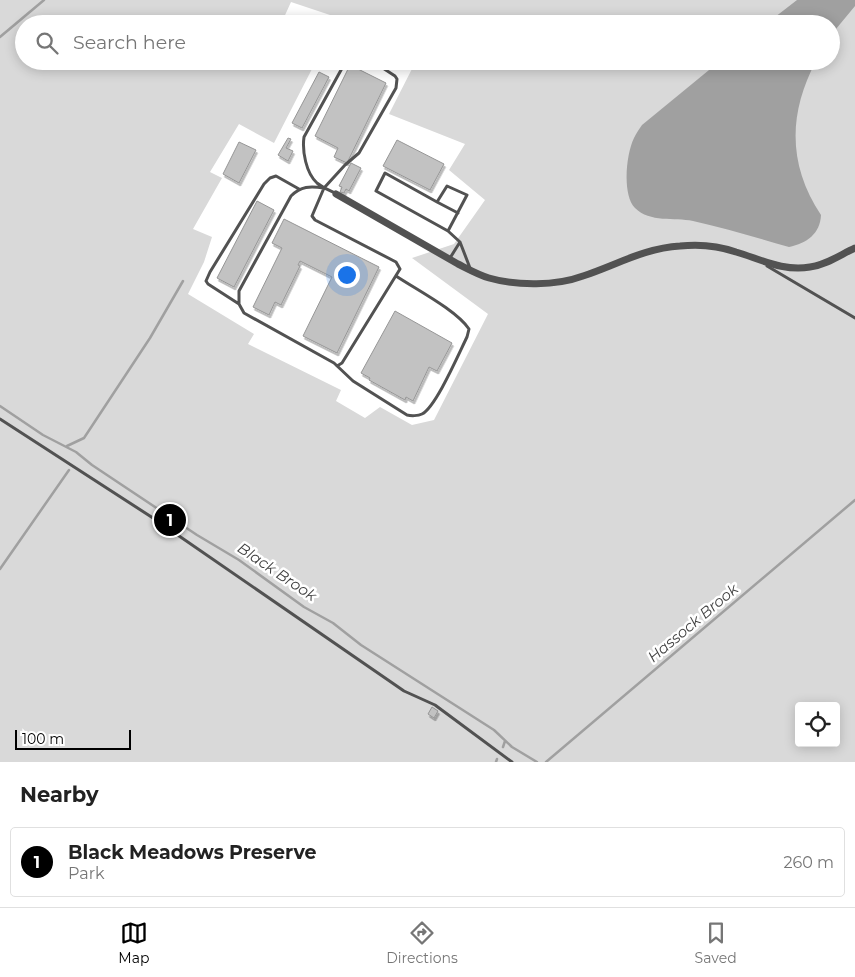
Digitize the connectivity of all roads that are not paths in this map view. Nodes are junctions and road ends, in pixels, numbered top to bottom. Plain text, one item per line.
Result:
1 (341, 70) edge
2 (386, 70) edge
3 (324, 188) junction
4 (298, 189) junction
5 (336, 194) joint
6 (437, 202) junction
7 (458, 213) junction
8 (448, 231) junction
9 (460, 242) junction
10 (855, 248) edge
11 (754, 258) junction
12 (450, 259) junction
13 (472, 271) junction
14 (396, 276) junction
15 (238, 304) junction
16 (855, 318) edge
17 (337, 366) junction
18 (0, 419) edge
19 (512, 762) edge

1 - 3 lane
2 - 3 lane
3 - 4 lane
3 - 5 lane
3 - 14 lane
4 - 15 lane
4 - 15 lane
5 - 12 street
6 - 7 lane
6 - 7 lane
6 - 8 lane
7 - 8 lane
8 - 9 lane
9 - 12 lane
9 - 13 lane
10 - 11 street
11 - 13 street
11 - 16 lane
12 - 13 street
14 - 17 lane
14 - 17 lane
15 - 17 lane
18 - 19 lane

